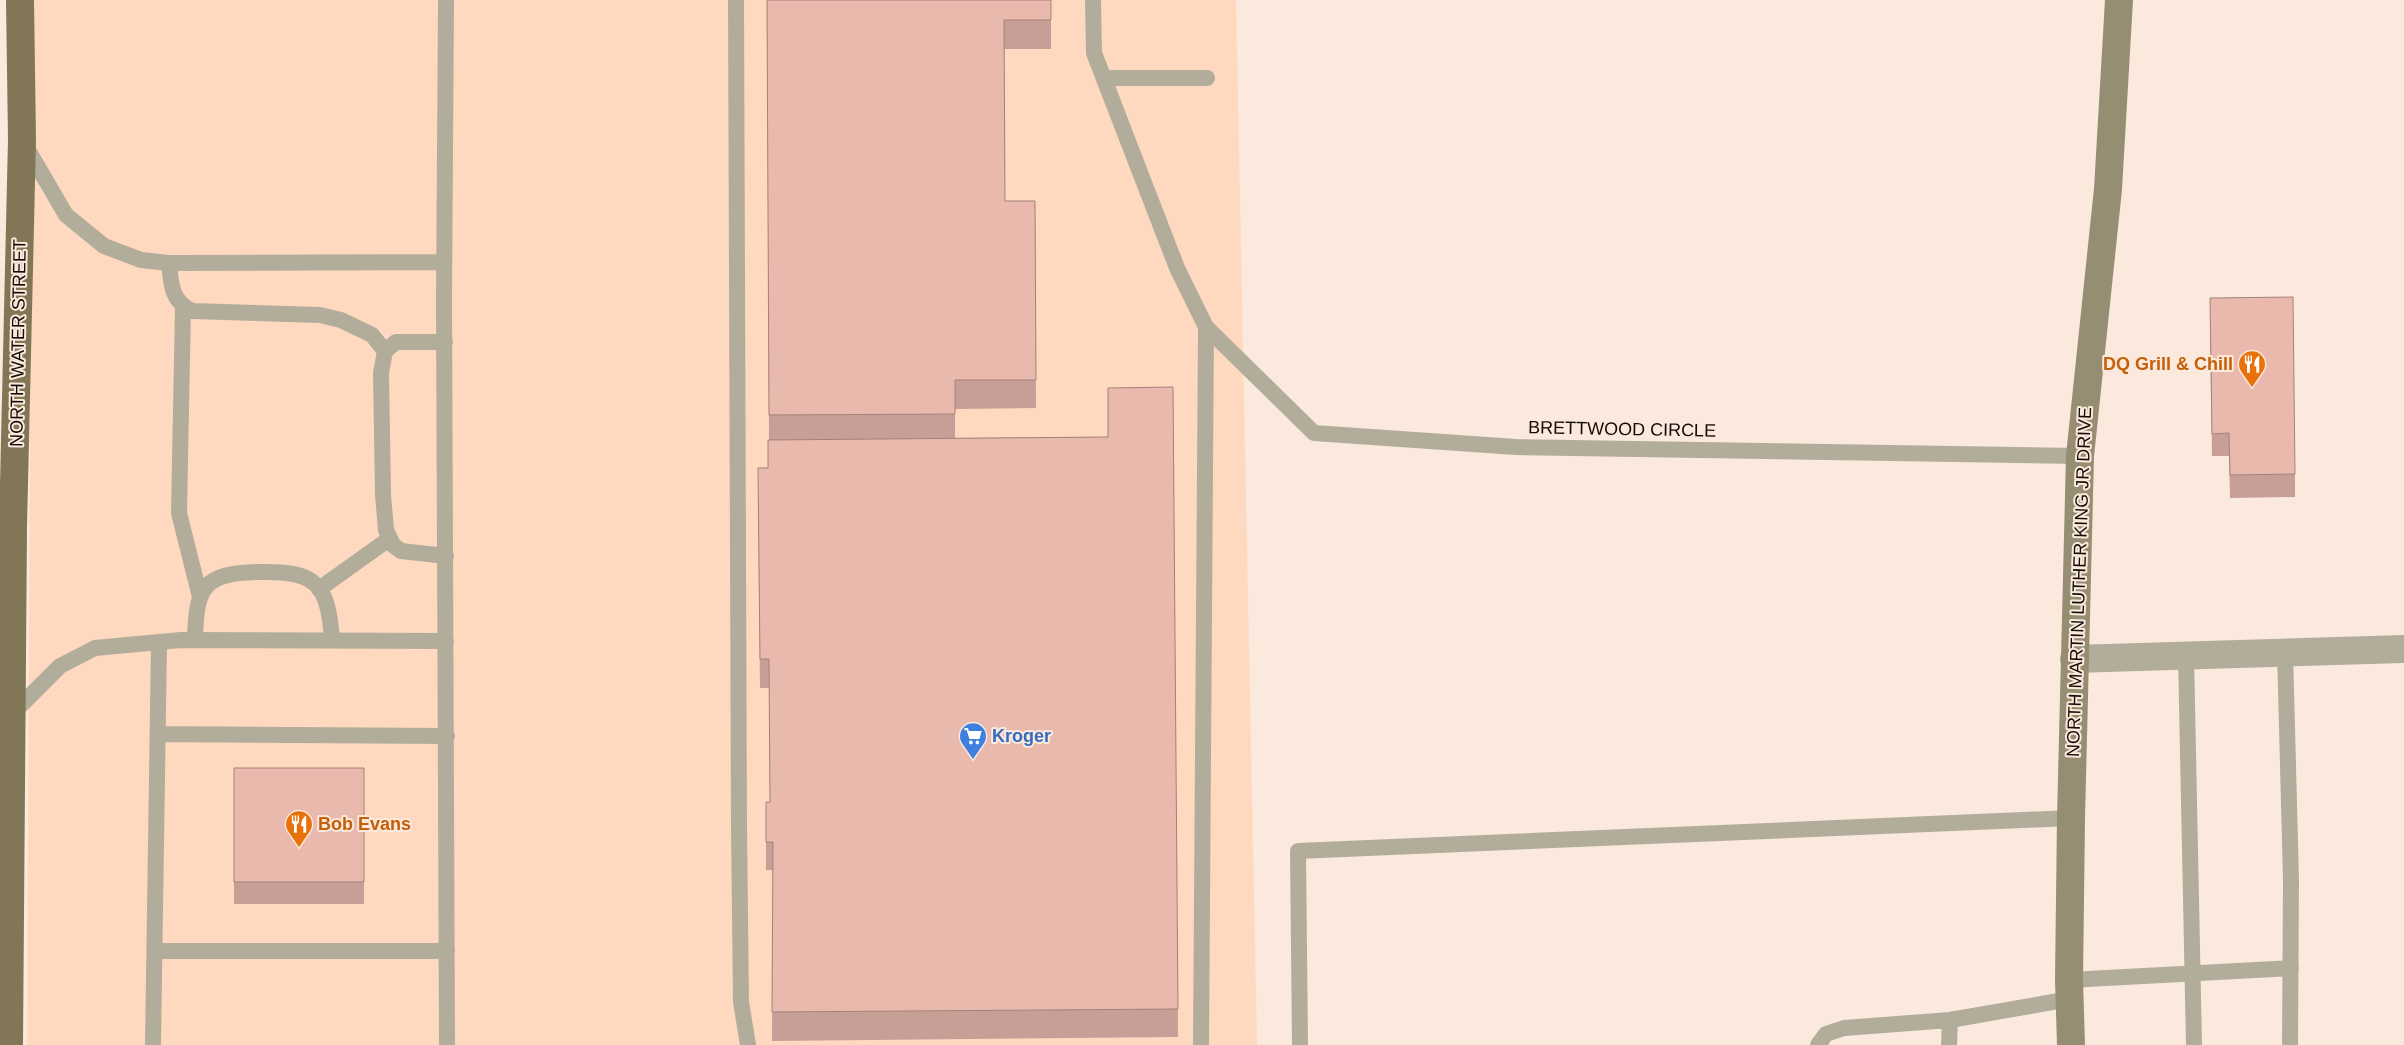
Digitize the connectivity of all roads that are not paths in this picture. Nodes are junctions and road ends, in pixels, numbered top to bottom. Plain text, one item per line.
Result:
1 (20, 0) edge
2 (446, 0) edge
3 (736, 0) edge
4 (1093, 0) edge
5 (2119, 0) edge
6 (1104, 78) junction
7 (1207, 78) dead end
8 (22, 139) junction
9 (0, 183) edge
10 (444, 262) junction
11 (169, 263) junction
12 (183, 307) junction
13 (1206, 327) junction
14 (444, 342) junction
15 (385, 351) junction
16 (0, 364) edge
17 (18, 385) junction
18 (2080, 456) junction
19 (6, 527) edge
20 (389, 539) junction
21 (446, 556) junction
22 (319, 589) junction
23 (200, 597) junction
24 (195, 640) junction
25 (332, 640) junction
26 (446, 641) junction
27 (159, 642) junction
28 (2404, 649) edge
29 (2285, 652) junction
30 (2186, 656) junction
31 (2074, 659) junction
32 (11, 716) junction
33 (158, 734) junction
34 (447, 736) junction
35 (2071, 818) junction
36 (155, 951) junction
37 (447, 951) junction
38 (2291, 968) junction
39 (2193, 974) junction
40 (2070, 990) junction
41 (1950, 1020) junction
42 (9, 1045) edge
43 (153, 1045) edge
44 (448, 1045) edge
45 (748, 1045) edge
46 (1201, 1045) edge
47 (1300, 1045) edge
48 (1818, 1045) edge
49 (1949, 1045) edge
50 (2071, 1045) edge
51 (2194, 1045) edge
52 (2290, 1045) edge

1 - 8 main road, NORTH WATER STREET
2 - 10 lane
3 - 45 lane
4 - 6 lane
5 - 18 street, NORTH MARTIN LUTHER KING JR DRIVE
6 - 7 lane
6 - 13 lane
8 - 9 main road
8 - 11 lane
8 - 17 main road, NORTH WATER STREET
10 - 11 lane
10 - 14 lane
11 - 12 lane
12 - 15 lane
12 - 23 lane
13 - 18 lane, BRETTWOOD CIRCLE
13 - 46 lane
14 - 15 lane
14 - 21 lane
15 - 20 lane
16 - 17 main road
17 - 19 main road, NORTH WATER STREET
18 - 31 street, NORTH MARTIN LUTHER KING JR DRIVE
19 - 32 main road, NORTH WATER STREET
20 - 21 lane
20 - 22 lane
21 - 26 lane
22 - 23 lane
22 - 25 lane
23 - 24 lane
24 - 25 lane
24 - 27 lane
25 - 26 lane
26 - 34 lane
27 - 32 lane
27 - 33 lane
28 - 29 street
29 - 30 street
29 - 38 lane
30 - 31 street
30 - 39 lane
31 - 35 street, NORTH MARTIN LUTHER KING JR DRIVE
32 - 42 main road, NORTH WATER STREET
33 - 34 lane
33 - 36 lane
34 - 37 lane
35 - 40 street, NORTH MARTIN LUTHER KING JR DRIVE
35 - 47 lane
36 - 37 lane
36 - 43 lane
37 - 44 lane
38 - 39 lane
38 - 52 lane
39 - 40 lane
39 - 51 lane
40 - 41 lane
40 - 50 street, NORTH MARTIN LUTHER KING JR DRIVE
41 - 48 lane
41 - 49 lane

